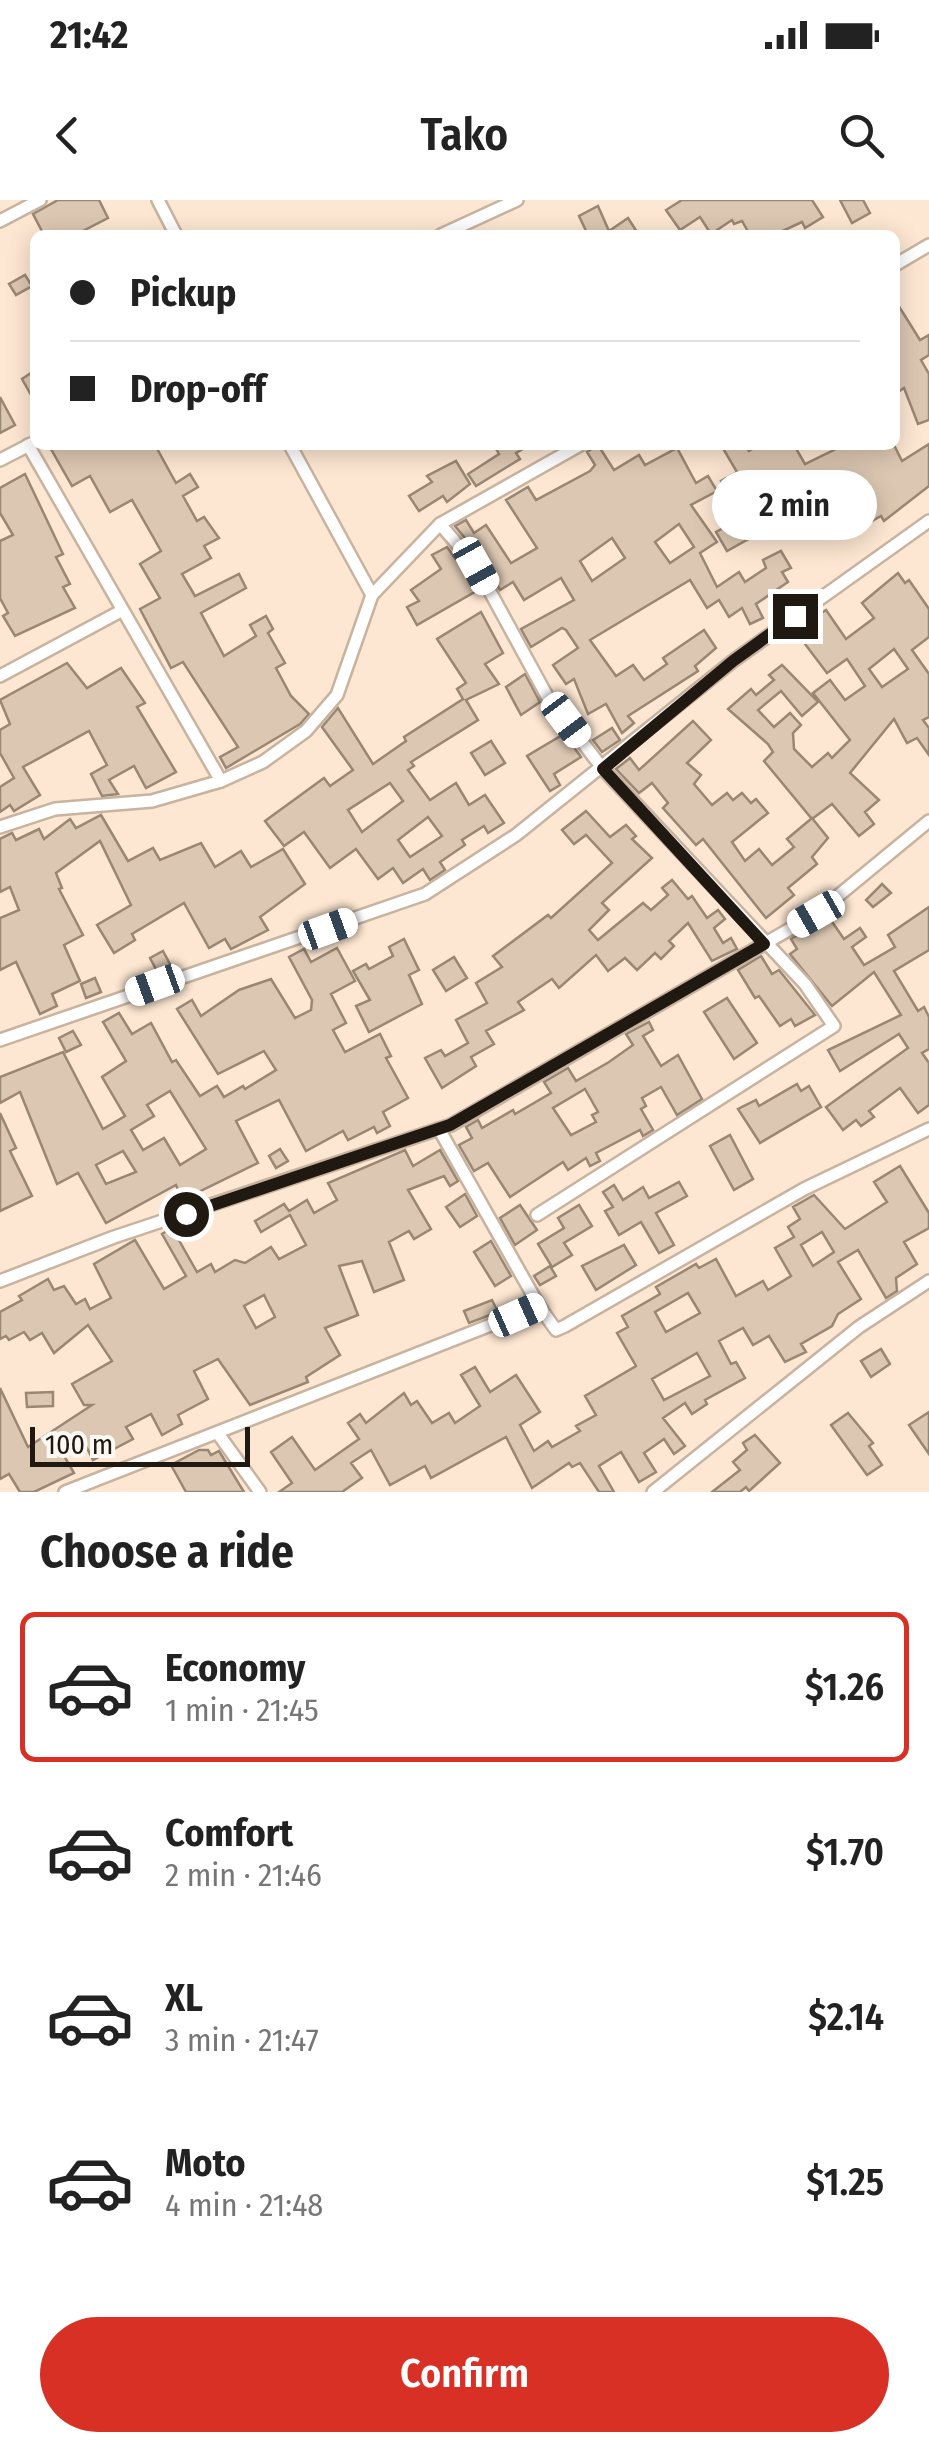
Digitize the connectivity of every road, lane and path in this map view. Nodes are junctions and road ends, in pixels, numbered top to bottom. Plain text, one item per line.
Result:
1 (40, 200) edge
2 (158, 200) edge
3 (517, 200) edge
4 (0, 221) edge
5 (173, 230) edge
6 (452, 230) edge
7 (929, 246) edge
8 (900, 262) edge
9 (30, 445) edge
10 (35, 450) edge
11 (293, 450) edge
12 (571, 450) edge
13 (0, 460) edge
14 (929, 521) edge
15 (440, 524) junction
16 (372, 596) junction
17 (121, 612) junction
18 (0, 676) edge
19 (603, 769) junction
20 (222, 782) junction
21 (929, 820) edge
22 (0, 827) edge
23 (764, 944) junction
24 (0, 1040) edge
25 (929, 1128) edge
26 (438, 1129) junction
27 (536, 1214) dead end
28 (929, 1281) edge
29 (0, 1282) edge
30 (539, 1306) junction
31 (219, 1435) junction
32 (65, 1492) edge
33 (260, 1492) edge
34 (653, 1492) edge

1 - 4 street
2 - 5 street
3 - 6 street
7 - 8 street
9 - 13 street
10 - 17 street
11 - 16 street
12 - 15 street
14 - 19 street
15 - 16 street
15 - 19 street
16 - 20 street
17 - 18 street
17 - 20 street
19 - 23 street
19 - 24 street
20 - 22 street
21 - 23 street
23 - 26 street
23 - 27 street
25 - 30 street
26 - 29 street
26 - 30 street
28 - 34 street
30 - 31 street
31 - 32 street
31 - 33 street

